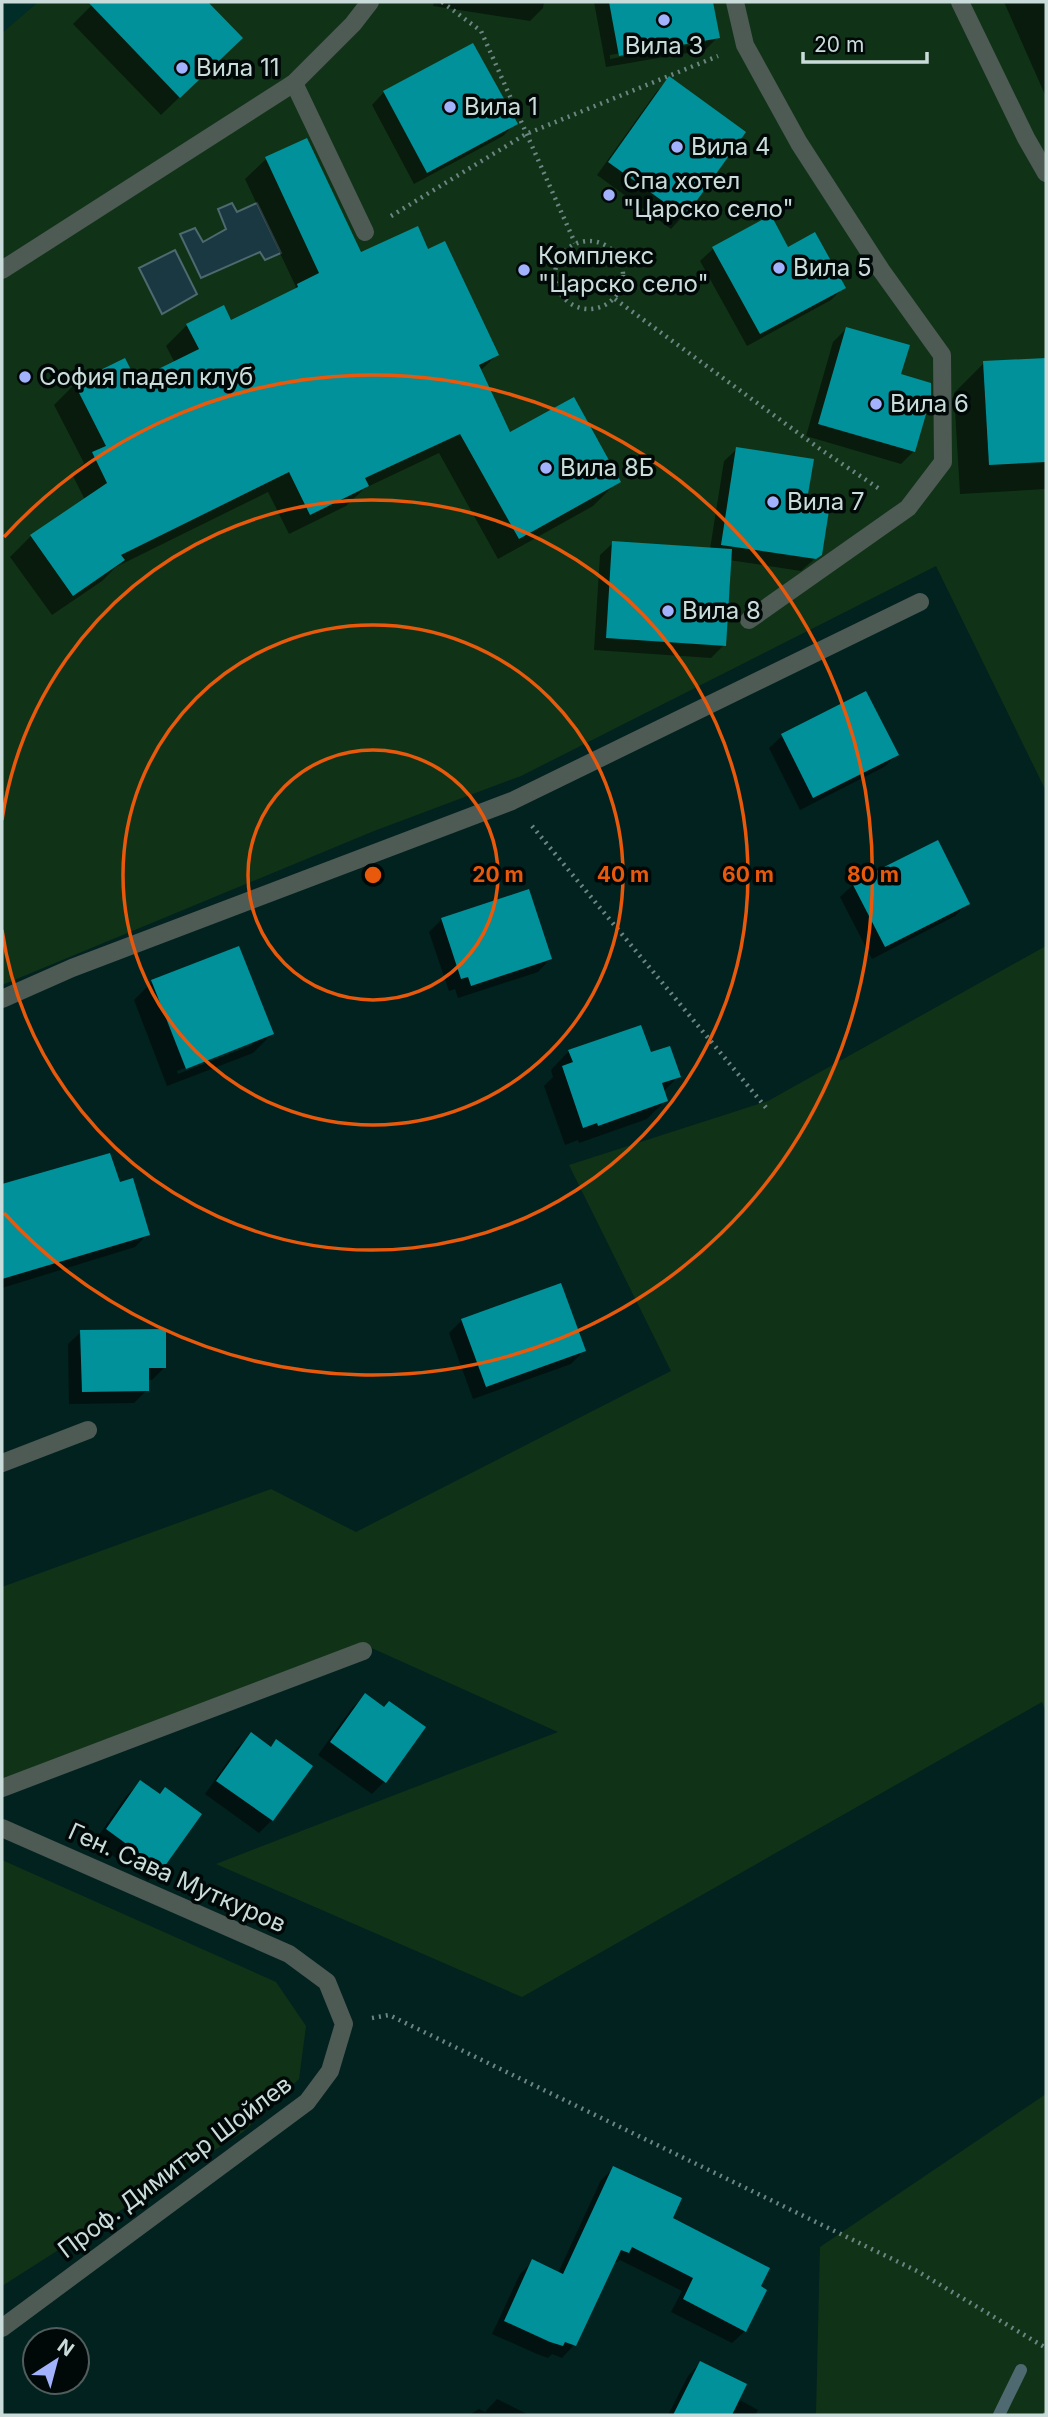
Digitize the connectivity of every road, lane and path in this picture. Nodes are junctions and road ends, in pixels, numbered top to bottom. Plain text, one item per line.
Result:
1 (370, 2) edge
2 (442, 2) edge
3 (735, 2) edge
4 (960, 2) edge
5 (745, 45) junction
6 (293, 83) junction
7 (526, 134) junction
8 (1026, 138) junction
9 (1046, 139) edge
10 (1046, 173) edge
11 (365, 232) joint
12 (575, 243) junction
13 (2, 270) edge
14 (615, 299) junction
15 (908, 508) junction
16 (919, 602) dead end
17 (749, 620) dead end
18 (512, 801) junction
19 (2, 999) edge
20 (768, 1110) dead end
21 (88, 1430) dead end
22 (2, 1463) edge
23 (363, 1651) dead end
24 (2, 1788) edge
25 (2, 1828) edge
26 (344, 2024) junction
27 (2, 2328) edge
28 (1046, 2348) edge

1 - 6 street
2 - 7 path
3 - 5 street
4 - 8 street
5 - 7 path
5 - 15 street
6 - 11 street
6 - 13 street
7 - 11 path
7 - 12 path
8 - 9 street
8 - 10 street
12 - 14 path
12 - 14 path
14 - 15 path
15 - 17 street
16 - 18 street
18 - 19 street
18 - 20 path
21 - 22 street
23 - 24 street
25 - 26 street, Ген. Сава Муткуров
26 - 27 street, Проф. Димитър Шойлев
26 - 28 path

